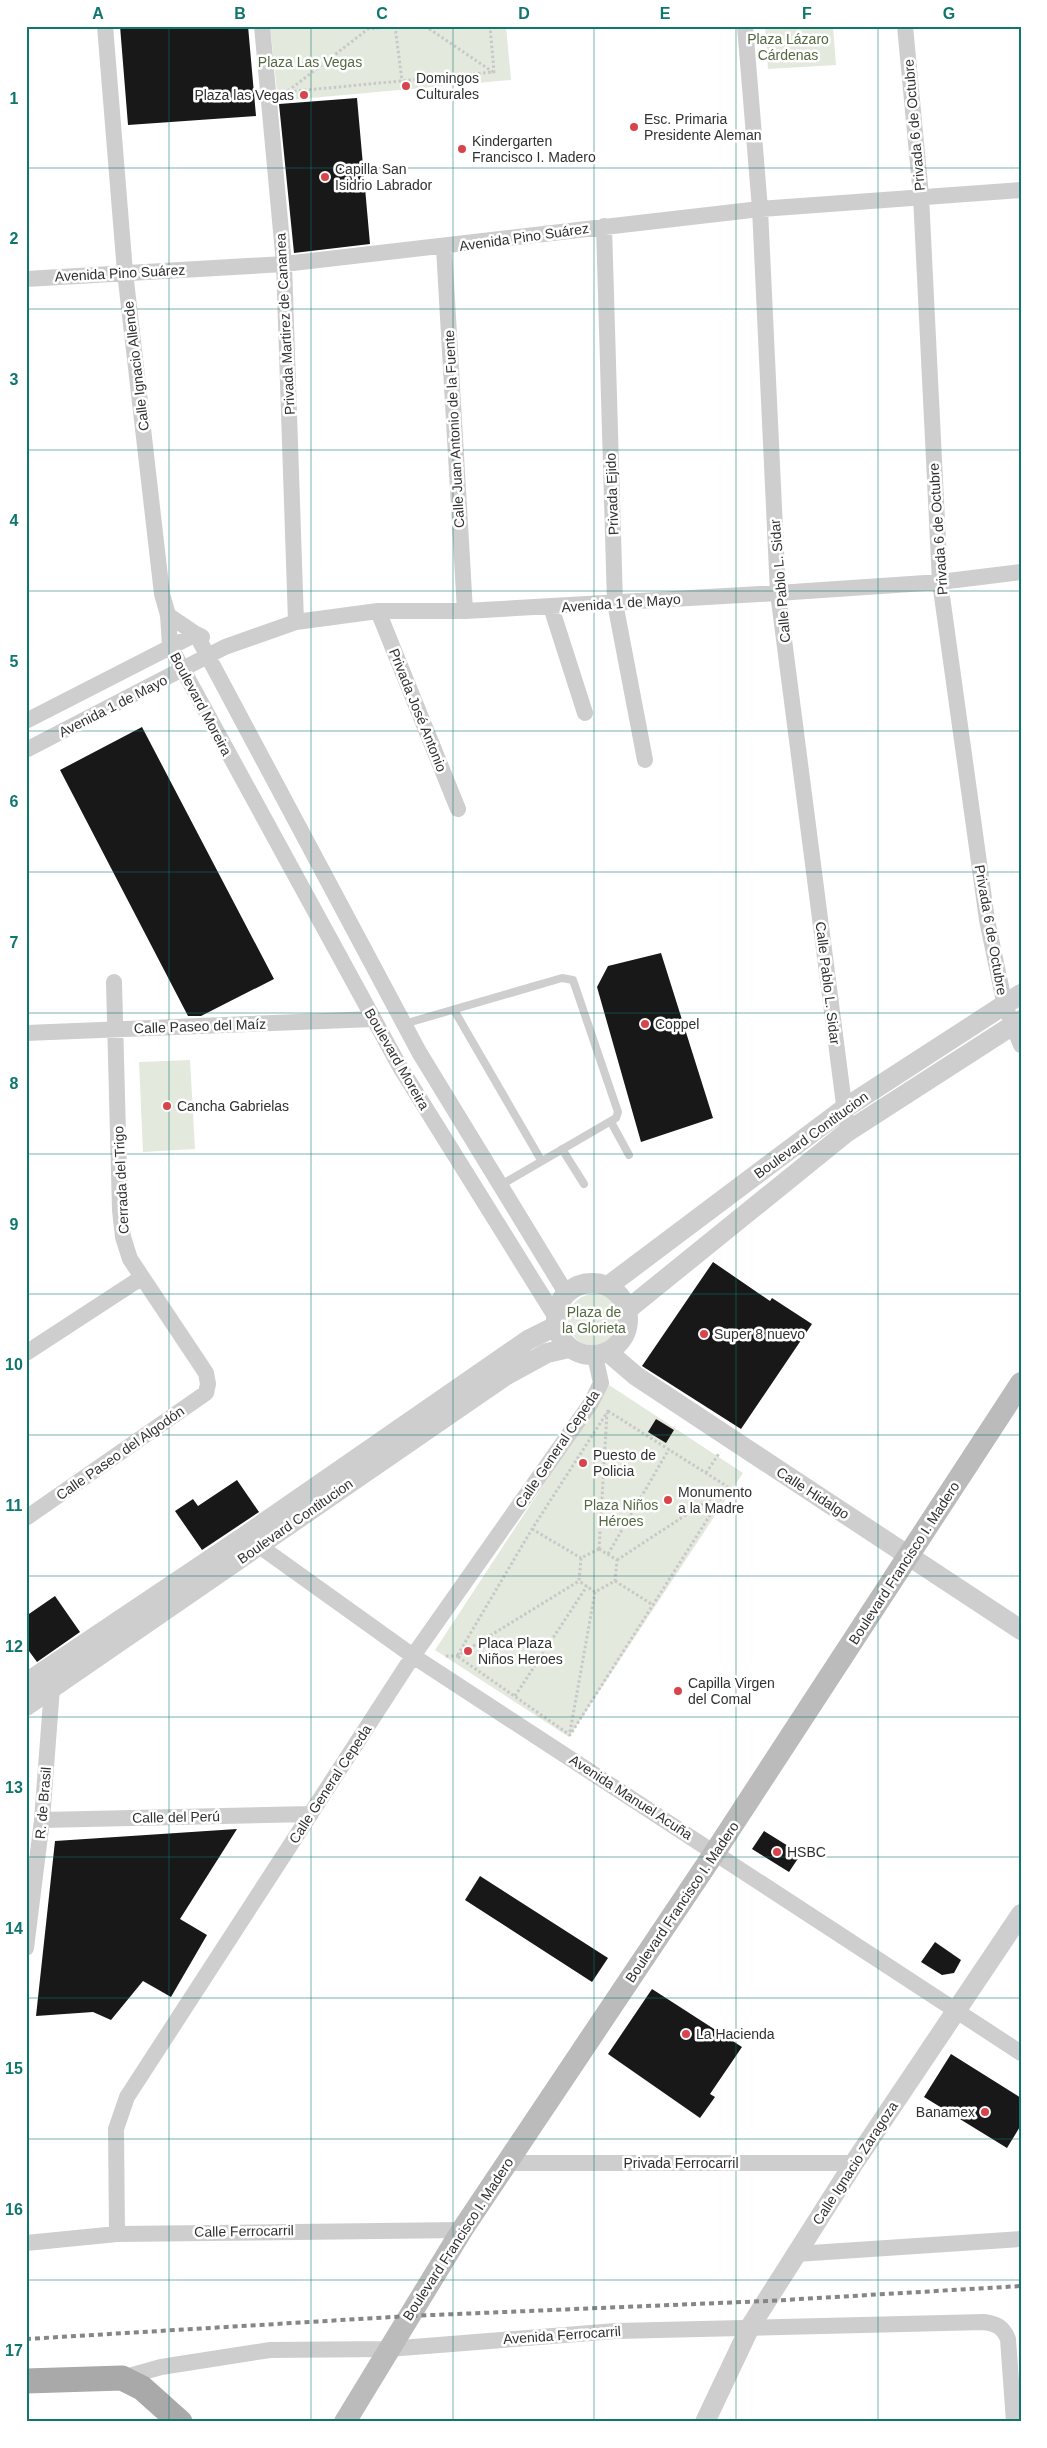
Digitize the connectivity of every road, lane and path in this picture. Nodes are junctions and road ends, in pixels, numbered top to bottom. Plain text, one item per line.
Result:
1 (105, 26) edge
2 (262, 26) edge
3 (396, 26) edge
4 (425, 26) edge
5 (490, 26) edge
6 (745, 26) edge
7 (905, 26) edge
8 (368, 28) edge
9 (494, 72) junction
10 (402, 81) junction
11 (286, 83) dead end
12 (286, 92) junction
13 (1021, 190) edge
14 (921, 196) junction
15 (760, 210) junction
16 (604, 226) junction
17 (444, 248) junction
18 (284, 264) junction
19 (125, 272) junction
20 (26, 279) edge
21 (1021, 572) edge
22 (940, 582) junction
23 (778, 594) junction
24 (615, 603) junction
25 (550, 607) junction
26 (378, 611) junction
27 (464, 611) junction
28 (168, 615) junction
29 (296, 622) junction
30 (196, 634) junction
31 (170, 646) junction
32 (225, 647) junction
33 (208, 656) junction
34 (183, 670) junction
35 (585, 712) dead end
36 (26, 721) edge
37 (26, 750) edge
38 (645, 760) dead end
39 (284, 798) junction
40 (458, 809) dead end
41 (260, 814) junction
42 (318, 865) junction
43 (296, 878) junction
44 (114, 982) dead end
45 (1013, 1000) edge
46 (454, 1010) junction
47 (373, 1019) junction
48 (404, 1024) junction
49 (1016, 1024) edge
50 (116, 1029) junction
51 (26, 1033) edge
52 (1021, 1045) edge
53 (419, 1052) junction
54 (400, 1067) junction
55 (845, 1108) junction
56 (610, 1122) junction
57 (847, 1132) junction
58 (562, 1149) junction
59 (629, 1156) dead end
60 (542, 1160) junction
61 (584, 1184) dead end
62 (499, 1186) junction
63 (141, 1278) junction
64 (608, 1286) junction
65 (566, 1293) junction
66 (628, 1310) junction
67 (555, 1321) junction
68 (569, 1348) junction
69 (26, 1353) edge
70 (602, 1354) junction
71 (1021, 1382) edge
72 (601, 1383) junction
73 (208, 1384) joint
74 (608, 1411) junction
75 (669, 1449) junction
76 (728, 1487) junction
77 (26, 1518) edge
78 (532, 1529) junction
79 (252, 1541) junction
80 (599, 1549) junction
81 (608, 1554) junction
82 (908, 1556) junction
83 (581, 1558) junction
84 (617, 1560) junction
85 (579, 1581) junction
86 (615, 1581) junction
87 (587, 1586) junction
88 (595, 1592) junction
89 (653, 1605) junction
90 (1021, 1630) edge
91 (413, 1656) junction
92 (457, 1656) junction
93 (26, 1683) edge
94 (52, 1688) junction
95 (515, 1696) junction
96 (26, 1706) edge
97 (570, 1734) junction
98 (557, 1749) junction
99 (311, 1814) junction
100 (42, 1820) junction
101 (716, 1852) junction
102 (1021, 1914) edge
103 (26, 1948) edge
104 (956, 2011) junction
105 (1021, 2053) edge
106 (507, 2163) junction
107 (854, 2163) junction
108 (462, 2230) junction
109 (117, 2234) junction
110 (1021, 2239) edge
111 (26, 2243) edge
112 (796, 2254) junction
113 (750, 2327) junction
114 (388, 2349) junction
115 (1015, 2349) edge
116 (122, 2378) junction
117 (26, 2381) edge
118 (180, 2422) edge
119 (345, 2422) edge
120 (705, 2422) edge
121 (1014, 2422) edge

1 - 19 street, Calle Ignacio Allende
2 - 18 street, Privada Martirez de Cananea
3 - 8 path
3 - 10 path
4 - 9 path
5 - 9 path
6 - 15 street, Calle Pablo L. Sidar
7 - 14 street, Privada 6 de Octubre
8 - 12 path
9 - 10 path
10 - 12 path
11 - 12 path
13 - 14 street, Avenida Pino Suárez
14 - 15 street, Avenida Pino Suárez
14 - 22 street, Privada 6 de Octubre
15 - 16 street, Avenida Pino Suárez
15 - 23 street, Calle Pablo L. Sidar
16 - 17 street, Avenida Pino Suárez
16 - 24 street, Privada Ejido
17 - 18 street, Avenida Pino Suárez
17 - 27 street, Calle Juan Antonio de la Fuente
18 - 19 street, Avenida Pino Suárez
18 - 29 street, Privada Martirez de Cananea
19 - 20 street, Avenida Pino Suárez
19 - 28 street, Calle Ignacio Allende
21 - 22 street, Avenida 1 de Mayo
22 - 23 street, Avenida 1 de Mayo
22 - 45 street, Privada 6 de Octubre
23 - 24 street, Avenida 1 de Mayo
23 - 55 street, Calle Pablo L. Sidar
24 - 25 street, Avenida 1 de Mayo
24 - 38 street, Privada Ejido
25 - 27 street, Avenida 1 de Mayo
25 - 35 street
26 - 27 street, Avenida 1 de Mayo
26 - 29 street, Avenida 1 de Mayo
26 - 40 street, Privada José Antonio
28 - 30 street, Boulevard Moreira
28 - 31 street, Boulevard Moreira
29 - 32 street, Avenida 1 de Mayo
30 - 31 street, Avenida 1 de Mayo
30 - 32 street
30 - 33 street, Boulevard Moreira
31 - 34 street, Boulevard Moreira
31 - 36 street, Avenida 1 de Mayo
32 - 33 street, Avenida 1 de Mayo
33 - 34 street, Avenida 1 de Mayo
33 - 39 street, Boulevard Moreira
34 - 37 street, Avenida 1 de Mayo
34 - 41 street, Boulevard Moreira
39 - 41 street
39 - 42 street, Boulevard Moreira
41 - 43 street, Boulevard Moreira
42 - 43 street
42 - 48 street, Boulevard Moreira
43 - 47 street, Boulevard Moreira
44 - 50 street, Cerrada del Trigo
45 - 49 street, Privada 6 de Octubre
45 - 55 street, Boulevard Contitucion
46 - 48 lane
46 - 56 lane
46 - 60 lane
47 - 50 street, Calle Paseo del Maíz
47 - 54 street, Boulevard Moreira
48 - 53 street, Boulevard Moreira
49 - 52 street, Privada 6 de Octubre
49 - 57 street, Boulevard Contitucion
50 - 51 street, Calle Paseo del Maíz
50 - 63 street, Cerrada del Trigo
53 - 54 street
53 - 62 street, Boulevard Moreira
54 - 67 street, Boulevard Moreira
55 - 57 street, Calle Pablo L. Sidar
55 - 64 street, Boulevard Contitucion
56 - 58 lane
56 - 59 lane
57 - 66 street, Boulevard Contitucion
58 - 60 lane
58 - 61 lane
60 - 62 lane
62 - 65 street, Boulevard Moreira
63 - 69 street
63 - 73 street, Cerrada del Trigo
64 - 65 street
64 - 66 street
65 - 67 street
66 - 70 street
67 - 68 street
67 - 79 street, Boulevard Contitucion
68 - 70 street
68 - 79 street, Boulevard Contitucion
70 - 72 street, Calle General Cepeda
70 - 82 street, Calle Hidalgo
71 - 82 main road, Boulevard Francisco I. Madero
72 - 74 path
72 - 91 street, Calle General Cepeda
73 - 77 street, Calle Paseo del Algodón
74 - 75 path
74 - 78 path
74 - 80 path
75 - 76 path
75 - 81 path
76 - 84 path
76 - 89 path
78 - 83 path
78 - 92 path
79 - 91 street, Avenida Manuel Acuña
79 - 93 street, Boulevard Contitucion
79 - 94 street, Boulevard Contitucion
80 - 81 path
80 - 83 path
81 - 84 path
82 - 90 street, Calle Hidalgo
82 - 101 main road, Boulevard Francisco I. Madero
83 - 85 path
84 - 86 path
85 - 87 path
85 - 92 path
86 - 88 path
86 - 89 path
87 - 88 path
87 - 95 path
88 - 97 path
89 - 97 path
91 - 92 path
91 - 98 street, Avenida Manuel Acuña
91 - 99 street, Calle General Cepeda
92 - 95 path
94 - 96 street, Boulevard Contitucion
94 - 100 street, R. de Brasil
95 - 97 path
97 - 98 path
98 - 101 street, Avenida Manuel Acuña
99 - 100 street, Calle del Perú
99 - 109 street, Calle General Cepeda
100 - 103 street, R. de Brasil
101 - 104 street, Avenida Manuel Acuña
101 - 106 main road, Boulevard Francisco I. Madero
102 - 104 street, Calle Ignacio Zaragoza
104 - 105 street, Avenida Manuel Acuña
104 - 107 street, Calle Ignacio Zaragoza
106 - 107 street, Privada Ferrocarril
106 - 108 main road, Boulevard Francisco I. Madero
107 - 112 street, Calle Ignacio Zaragoza
108 - 109 street, Calle Ferrocarril
108 - 114 main road, Boulevard Francisco I. Madero
109 - 111 street, Calle Ferrocarril
110 - 112 street
112 - 113 street, Calle Ignacio Zaragoza
113 - 114 street, Avenida Ferrocarril
113 - 115 street, Avenida Ferrocarril
113 - 120 street, Calle Ignacio Zaragoza
114 - 116 street, Avenida Ferrocarril
114 - 119 main road, Boulevard Francisco I. Madero
115 - 121 street
116 - 117 main road, Avenida Ferrocarril
116 - 118 main road, Avenida Ferrocarril

